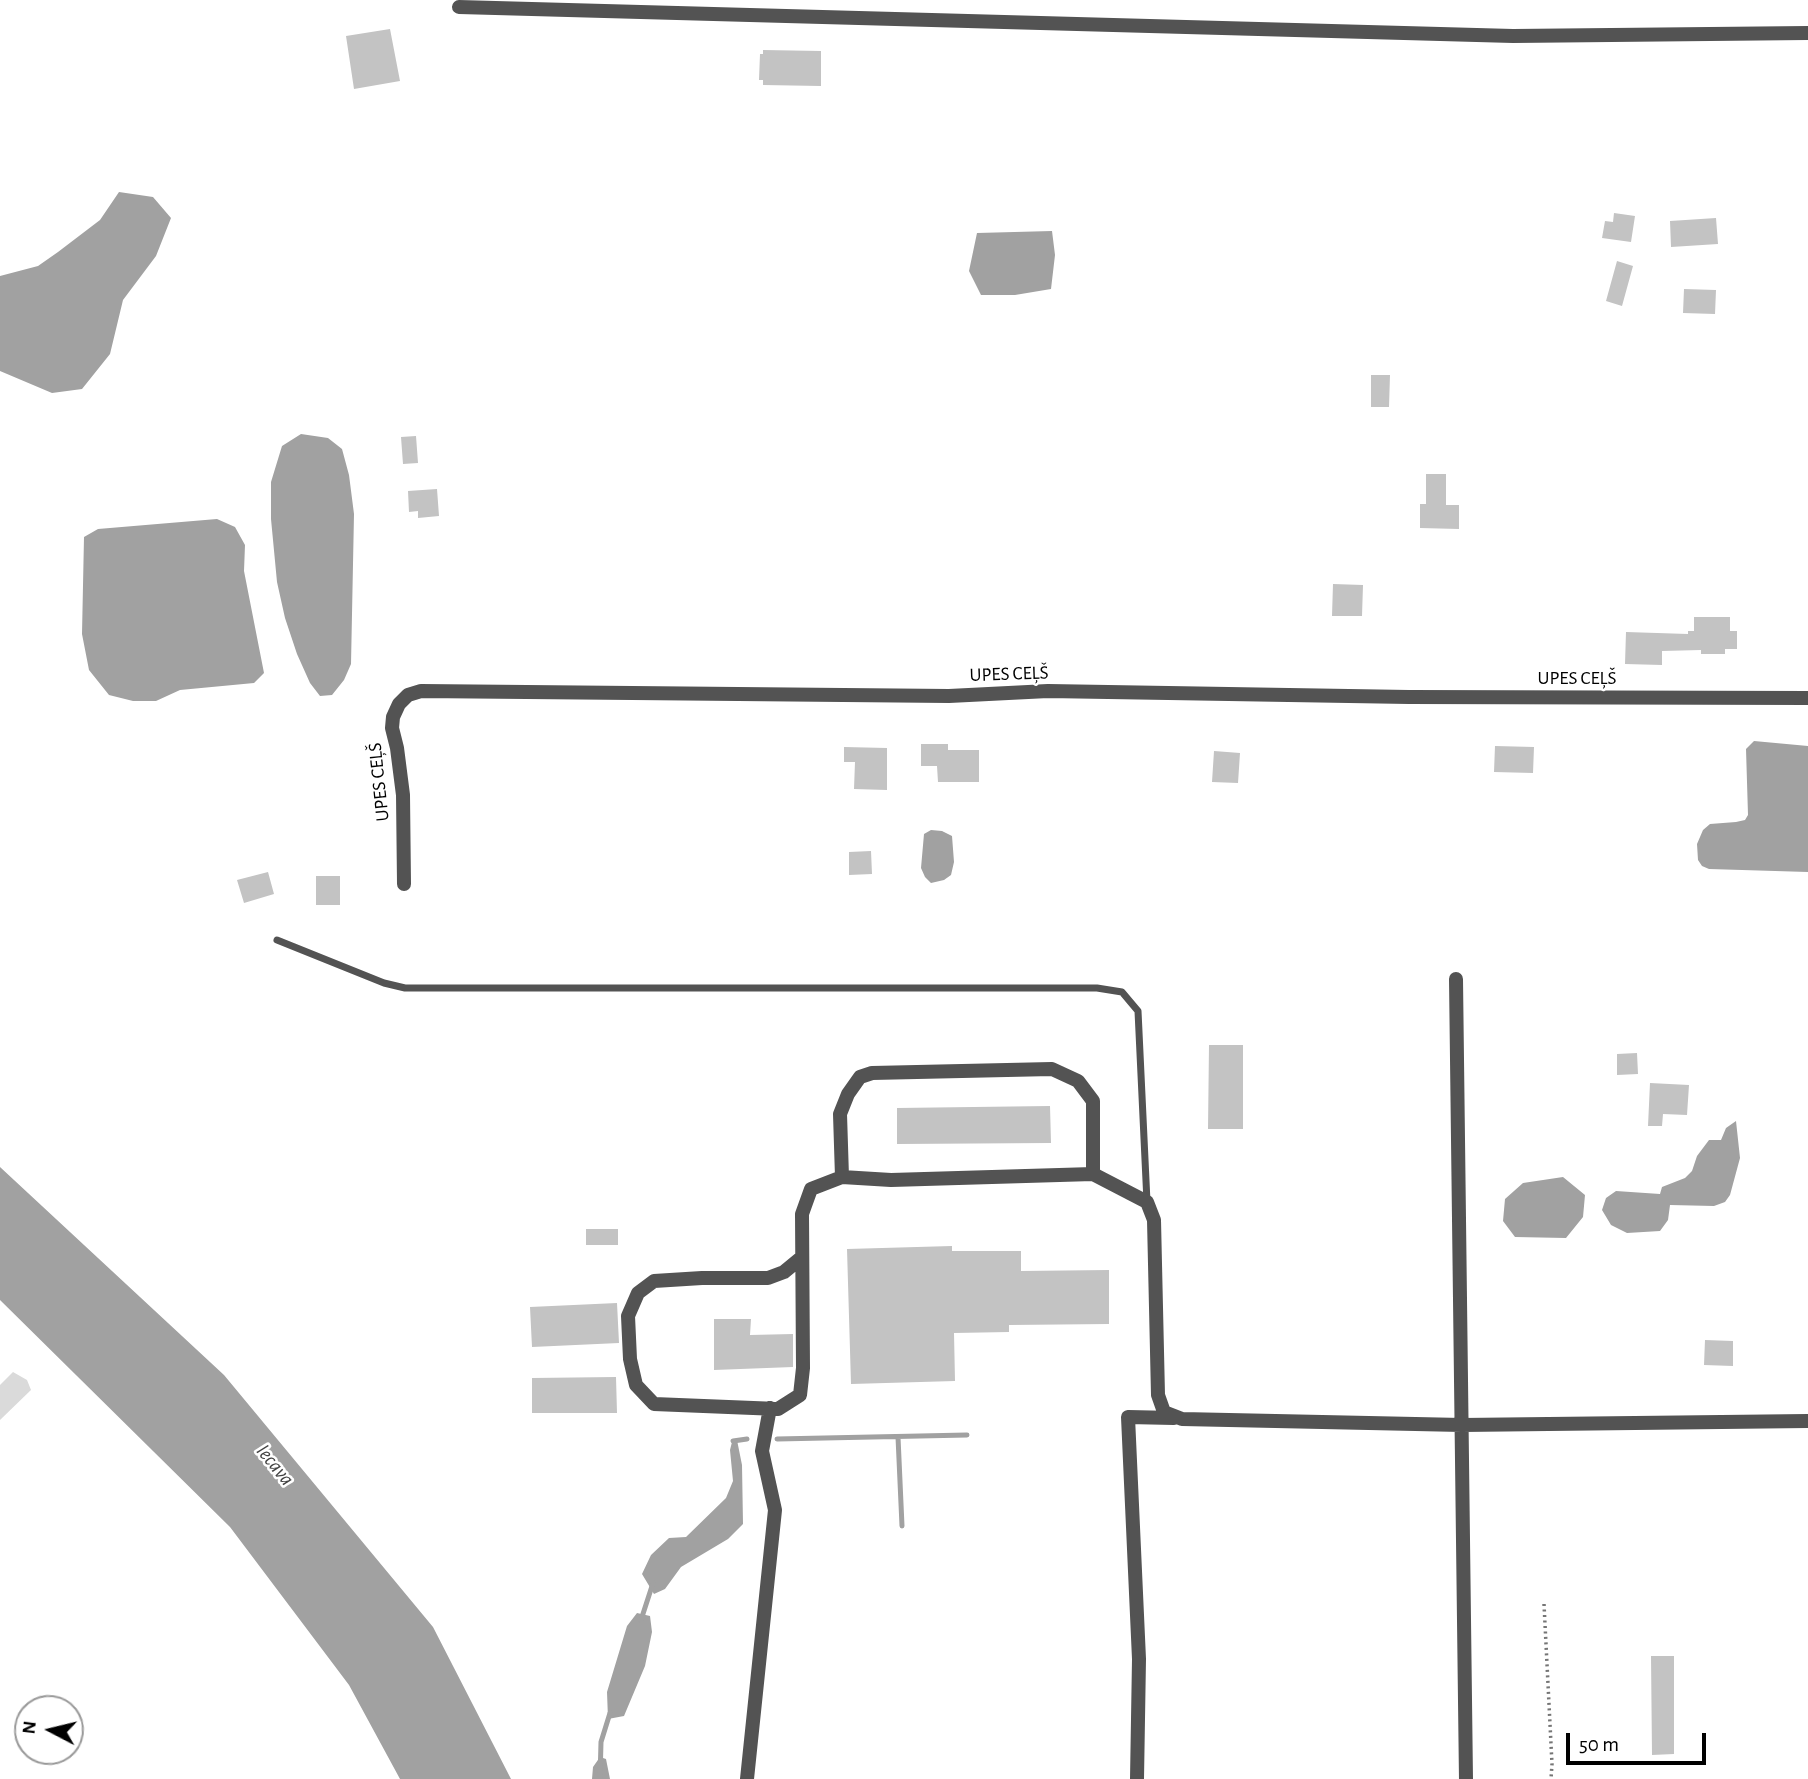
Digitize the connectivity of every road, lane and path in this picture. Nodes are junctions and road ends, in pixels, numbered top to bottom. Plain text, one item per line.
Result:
1 (459, 7) dead end
2 (1808, 33) edge
3 (1808, 698) edge
4 (404, 884) dead end
5 (277, 940) dead end
6 (1456, 979) dead end
7 (1093, 1174) junction
8 (842, 1177) junction
9 (1147, 1202) junction
10 (800, 1258) junction
11 (771, 1408) junction
12 (1182, 1419) junction
13 (1808, 1421) edge
14 (1462, 1425) junction
15 (1544, 1604) dead end
16 (747, 1779) edge
17 (1137, 1779) edge
18 (1466, 1779) edge
19 (1551, 1779) edge

1 - 2 street
3 - 4 street, UPES CEĻŠ
5 - 9 lane
6 - 14 street
7 - 8 street
7 - 8 street
7 - 9 street
8 - 10 street
9 - 12 street
10 - 11 street
10 - 11 street
11 - 16 street
12 - 14 street
12 - 17 street
13 - 14 street
14 - 18 street
15 - 19 path

